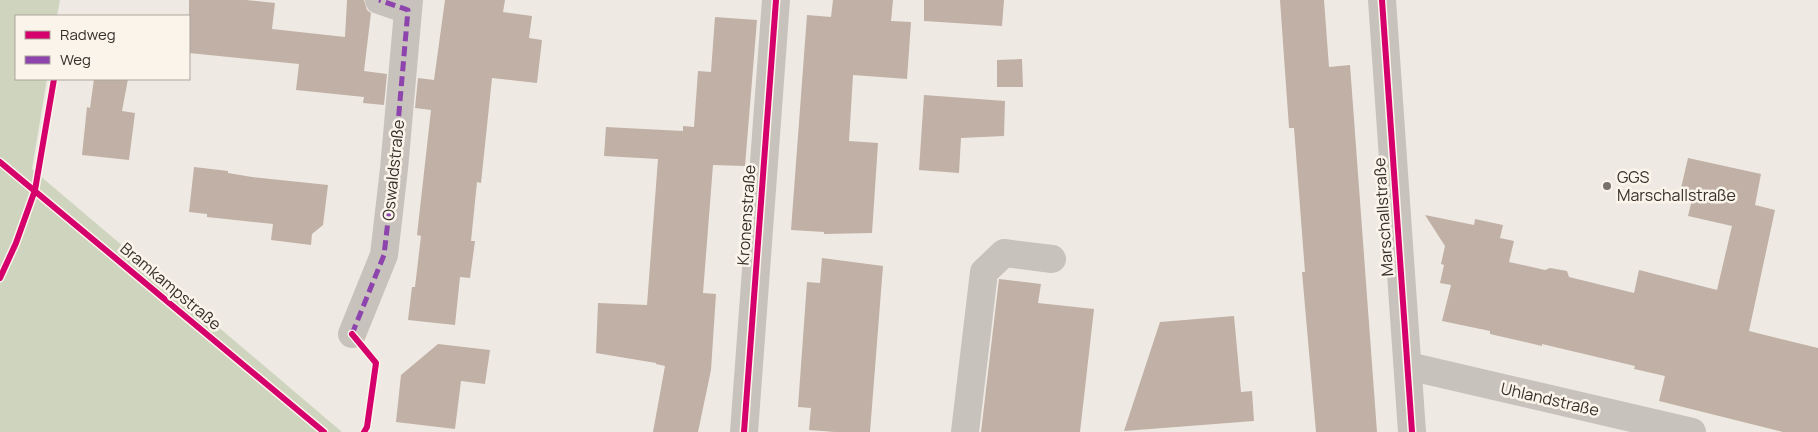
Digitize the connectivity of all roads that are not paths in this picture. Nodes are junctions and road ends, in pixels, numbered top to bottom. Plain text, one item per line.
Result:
1 (379, 0) edge
2 (776, 0) edge
3 (1382, 0) edge
4 (409, 5) edge
5 (1052, 259) dead end
6 (352, 334) dead end
7 (1408, 366) junction
8 (744, 432) edge
9 (965, 432) edge
10 (1412, 432) edge
11 (1692, 432) edge

1 - 4 street
2 - 8 street, Kronenstraße
3 - 7 street, Marschallstraße
4 - 6 street, Oswaldstraße
5 - 9 street
7 - 10 street, Marschallstraße
7 - 11 street, Uhlandstraße

